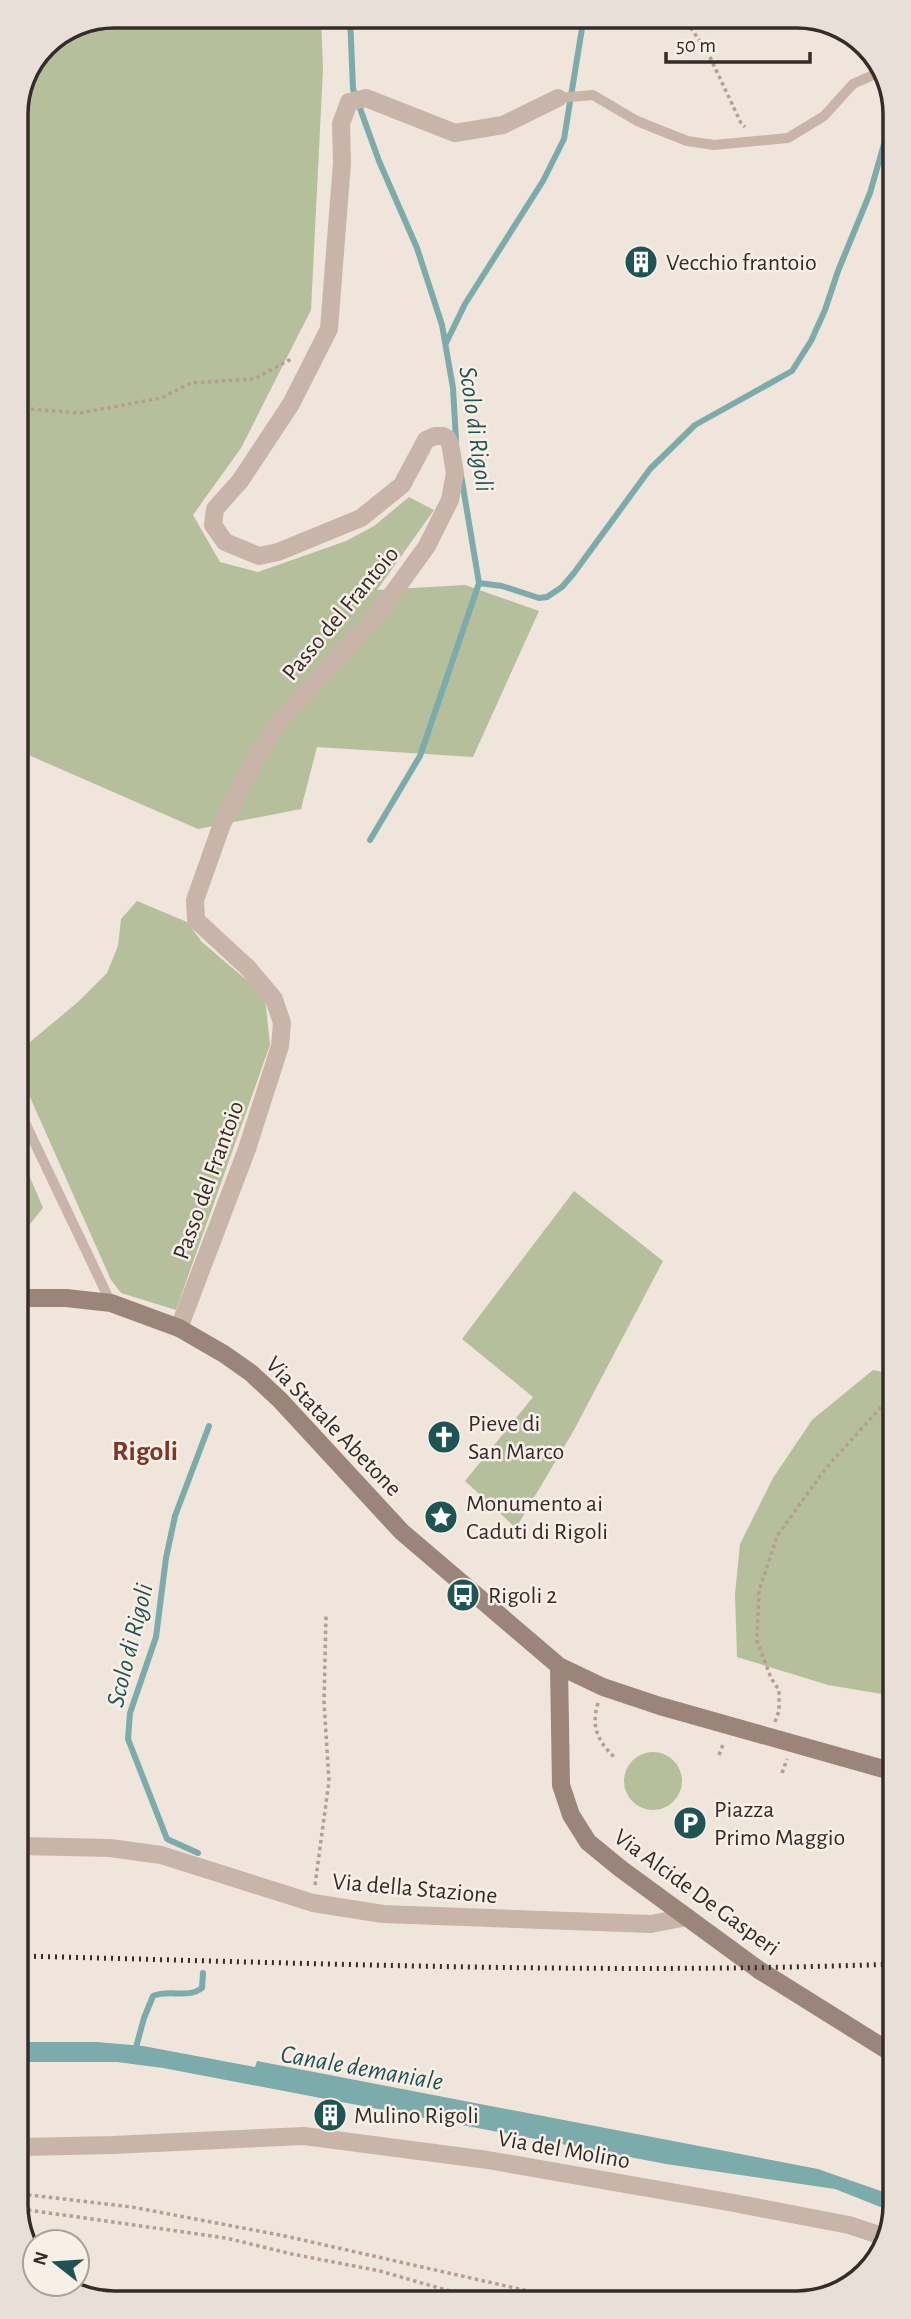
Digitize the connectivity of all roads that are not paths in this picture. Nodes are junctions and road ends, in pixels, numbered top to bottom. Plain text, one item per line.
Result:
1 (873, 75) edge
2 (558, 98) joint
3 (28, 1129) edge
4 (28, 1298) edge
5 (111, 1303) junction
6 (179, 1328) junction
7 (559, 1666) junction
8 (883, 1769) edge
9 (28, 1846) edge
10 (687, 1917) junction
11 (883, 2047) edge
12 (28, 2147) edge
13 (877, 2234) edge

1 - 2 lane, Passo del Frantoio
2 - 6 street, Passo del Frantoio
3 - 5 lane
4 - 5 main road, Via Statale Abetone
5 - 6 main road, Via Statale Abetone
6 - 7 main road, Via Statale Abetone
7 - 8 main road, Via Statale Abetone
7 - 10 main road, Via Alcide De Gasperi
9 - 10 street, Via della Stazione
10 - 11 main road, Via Alcide De Gasperi
12 - 13 street, Via del Molino

